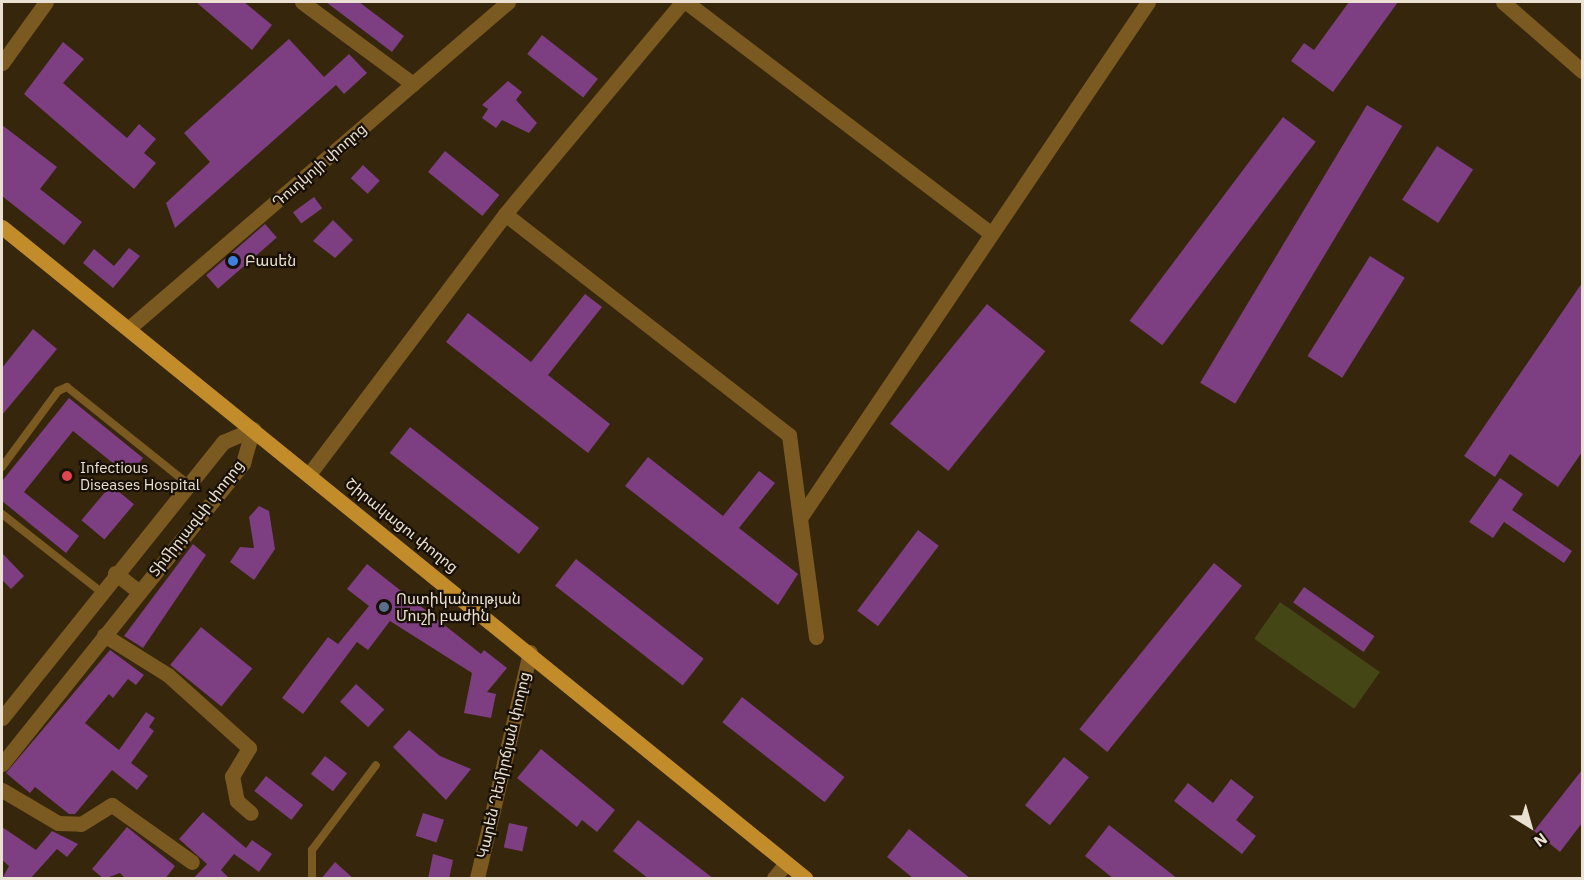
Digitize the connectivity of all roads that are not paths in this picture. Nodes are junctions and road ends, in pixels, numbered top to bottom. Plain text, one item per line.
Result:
1 (46, 2) edge
2 (302, 2) edge
3 (508, 2) edge
4 (684, 2) edge
5 (1148, 2) edge
6 (1503, 2) edge
7 (2, 63) edge
8 (1582, 71) edge
9 (413, 84) junction
10 (505, 214) junction
11 (2, 227) edge
12 (990, 233) junction
13 (129, 328) junction
14 (253, 429) junction
15 (2, 467) edge
16 (310, 473) junction
17 (188, 484) junction
18 (2, 514) edge
19 (800, 518) junction
20 (116, 573) junction
21 (138, 591) junction
22 (101, 592) junction
23 (104, 635) junction
24 (816, 637) dead end
25 (530, 652) junction
26 (2, 718) edge
27 (2, 764) edge
28 (376, 765) dead end
29 (2, 790) edge
30 (251, 813) dead end
31 (192, 862) dead end
32 (786, 863) junction
33 (312, 879) edge
34 (477, 879) edge
35 (774, 879) edge
36 (805, 879) edge

1 - 7 street
2 - 9 street
3 - 9 street, Դուդկոյի փողոց
4 - 10 street
4 - 12 street
5 - 12 street
6 - 8 street
9 - 13 street, Դուդկոյի փողոց
10 - 16 street
10 - 19 street
11 - 13 main road, Շիրակացու փողոց
12 - 19 street
13 - 14 main road, Շիրակացու փողոց
14 - 16 main road, Շիրակացու փողոց
14 - 17 street, Տիմիրյազևի փողոց
14 - 21 street, Տիմիրյազևի փողոց
15 - 17 lane
16 - 25 main road, Շիրակացու փողոց
17 - 20 street, Տիմիրյազևի փողոց
18 - 22 lane
19 - 24 street
20 - 21 street
20 - 22 street, Տիմիրյազևի փողոց
21 - 23 street, Տիմիրյազևի փողոց
22 - 26 street, Տիմիրյազևի փողոց
23 - 27 street, Տիմիրյազևի փողոց
23 - 30 street
25 - 32 main road, Շիրակացու փողոց
25 - 34 street, Կարեն Դեմիրճյան փողոց
28 - 33 lane
29 - 31 street
32 - 35 street
32 - 36 main road, Շիրակացու փողոց

